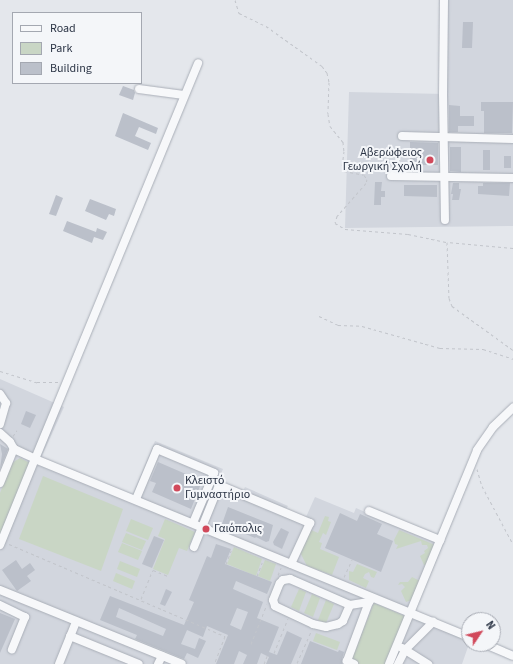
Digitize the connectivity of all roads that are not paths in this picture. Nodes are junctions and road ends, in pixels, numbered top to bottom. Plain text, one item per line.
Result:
1 (444, 0) edge
2 (198, 63) dead end
3 (139, 89) dead end
4 (184, 95) junction
5 (402, 136) dead end
6 (444, 138) junction
7 (513, 139) edge
8 (391, 176) dead end
9 (445, 177) junction
10 (513, 178) edge
11 (445, 220) dead end
12 (0, 394) edge
13 (513, 408) edge
14 (0, 424) edge
15 (0, 433) edge
16 (14, 449) junction
17 (35, 459) junction
18 (0, 482) edge
19 (136, 499) junction
20 (369, 512) dead end
21 (193, 523) junction
22 (202, 526) junction
23 (440, 540) junction
24 (1, 543) edge
25 (194, 547) dead end
26 (291, 564) junction
27 (0, 590) edge
28 (14, 596) junction
29 (370, 600) junction
30 (0, 605) edge
31 (350, 605) junction
32 (8, 609) junction
33 (411, 612) junction
34 (76, 622) junction
35 (433, 622) junction
36 (461, 634) edge
37 (70, 636) junction
38 (396, 645) junction
39 (12, 650) dead end
40 (405, 650) junction
41 (501, 651) edge
42 (162, 656) junction
43 (513, 656) edge
44 (59, 664) edge
45 (139, 664) edge
46 (158, 664) edge
47 (182, 664) edge
48 (354, 664) edge
49 (389, 664) edge
50 (398, 664) edge
51 (428, 664) edge

1 - 6 street
2 - 4 street
3 - 4 street
4 - 17 street
5 - 6 street
6 - 7 street
6 - 9 street
8 - 9 street
9 - 10 street
9 - 11 street
12 - 14 street
13 - 23 street
15 - 16 street
16 - 17 street
16 - 18 street
17 - 19 street
17 - 24 street
19 - 21 street
19 - 21 street
20 - 23 street
21 - 22 street
22 - 25 street
22 - 26 street
22 - 26 street
23 - 33 street
26 - 29 street
27 - 28 street
28 - 32 street
28 - 34 street
29 - 31 street
29 - 33 street
29 - 48 street
30 - 32 street
31 - 31 street
32 - 39 street
33 - 35 street
33 - 38 street
34 - 37 street
34 - 42 street
35 - 36 street
35 - 40 street
37 - 44 street
37 - 45 street
38 - 40 street
38 - 49 street
40 - 50 street
40 - 51 street
41 - 43 street
42 - 46 street
42 - 47 street

